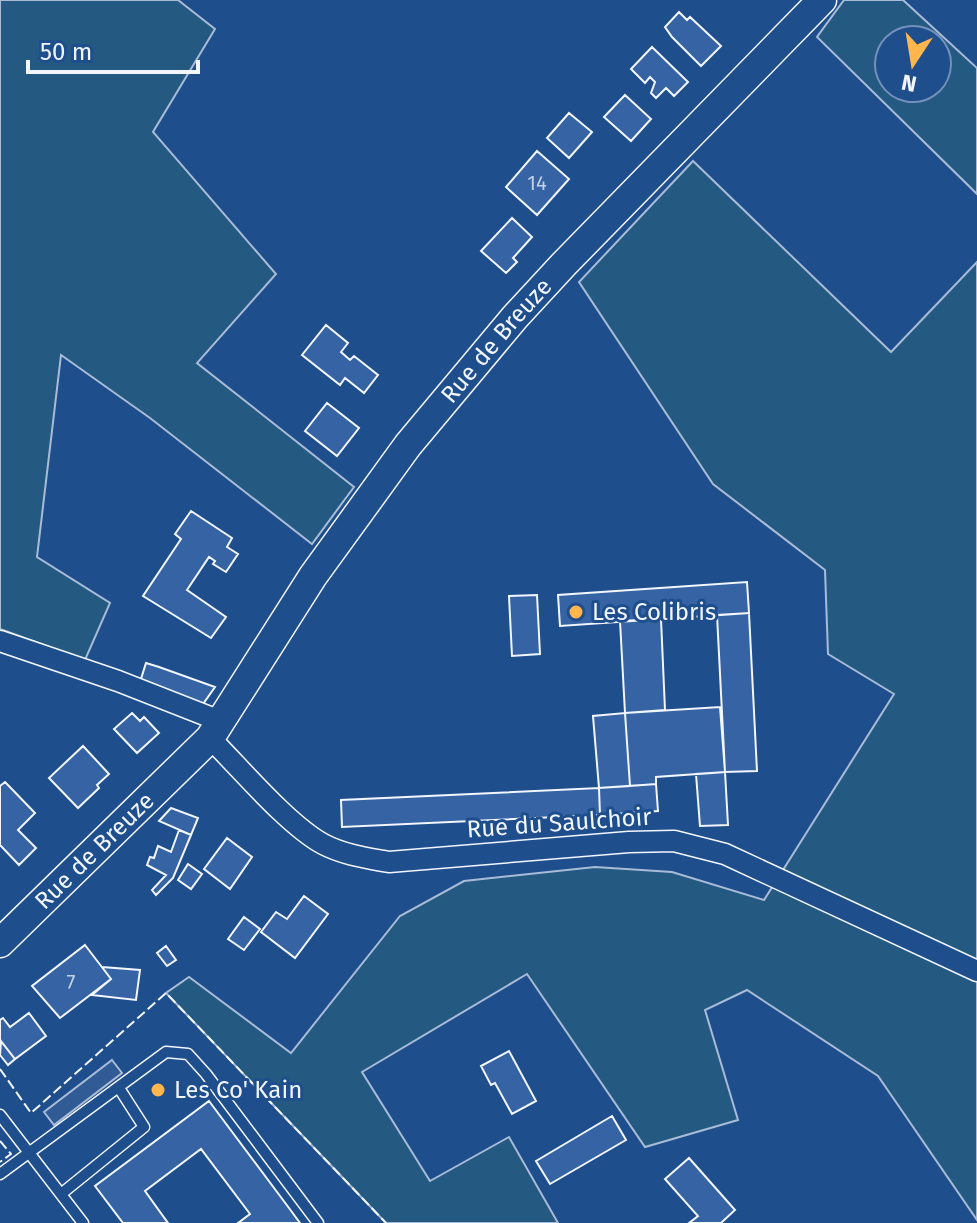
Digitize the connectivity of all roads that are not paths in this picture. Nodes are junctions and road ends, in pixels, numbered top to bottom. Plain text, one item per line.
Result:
1 (822, 0) edge
2 (0, 641) edge
3 (215, 729) junction
4 (0, 943) edge
5 (977, 971) edge
6 (119, 1088) junction
7 (0, 1115) edge
8 (28, 1152) junction
9 (0, 1174) edge
10 (61, 1194) junction
11 (83, 1223) edge
12 (318, 1223) edge

1 - 3 street, Rue de Breuze
2 - 3 street
3 - 4 street, Rue de Breuze
3 - 5 street, Rue du Saulchoir
6 - 8 lane
6 - 10 lane
6 - 12 lane
7 - 8 lane
8 - 9 lane
8 - 10 lane
10 - 11 lane

